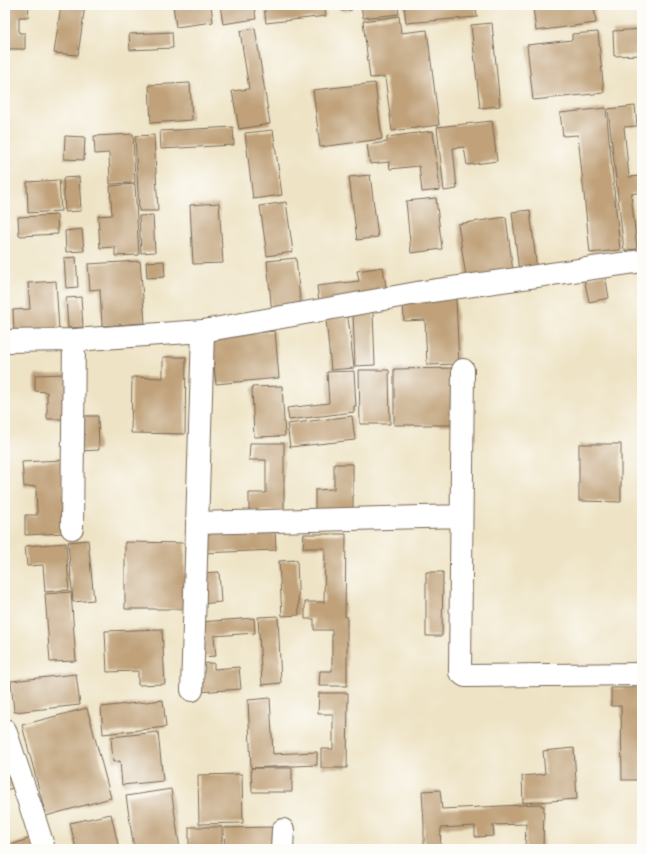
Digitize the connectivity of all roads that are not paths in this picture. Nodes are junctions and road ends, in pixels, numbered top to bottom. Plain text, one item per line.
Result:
1 (642, 261) edge
2 (203, 331) junction
3 (74, 340) junction
4 (5, 341) edge
5 (463, 370) dead end
6 (461, 516) junction
7 (197, 523) junction
8 (72, 528) dead end
9 (642, 674) edge
10 (192, 690) dead end
11 (5, 730) edge
12 (44, 849) edge

1 - 2 street
2 - 3 street
2 - 7 street
3 - 4 street
3 - 8 street
5 - 6 street
6 - 7 street
6 - 9 street
7 - 10 street
11 - 12 street

